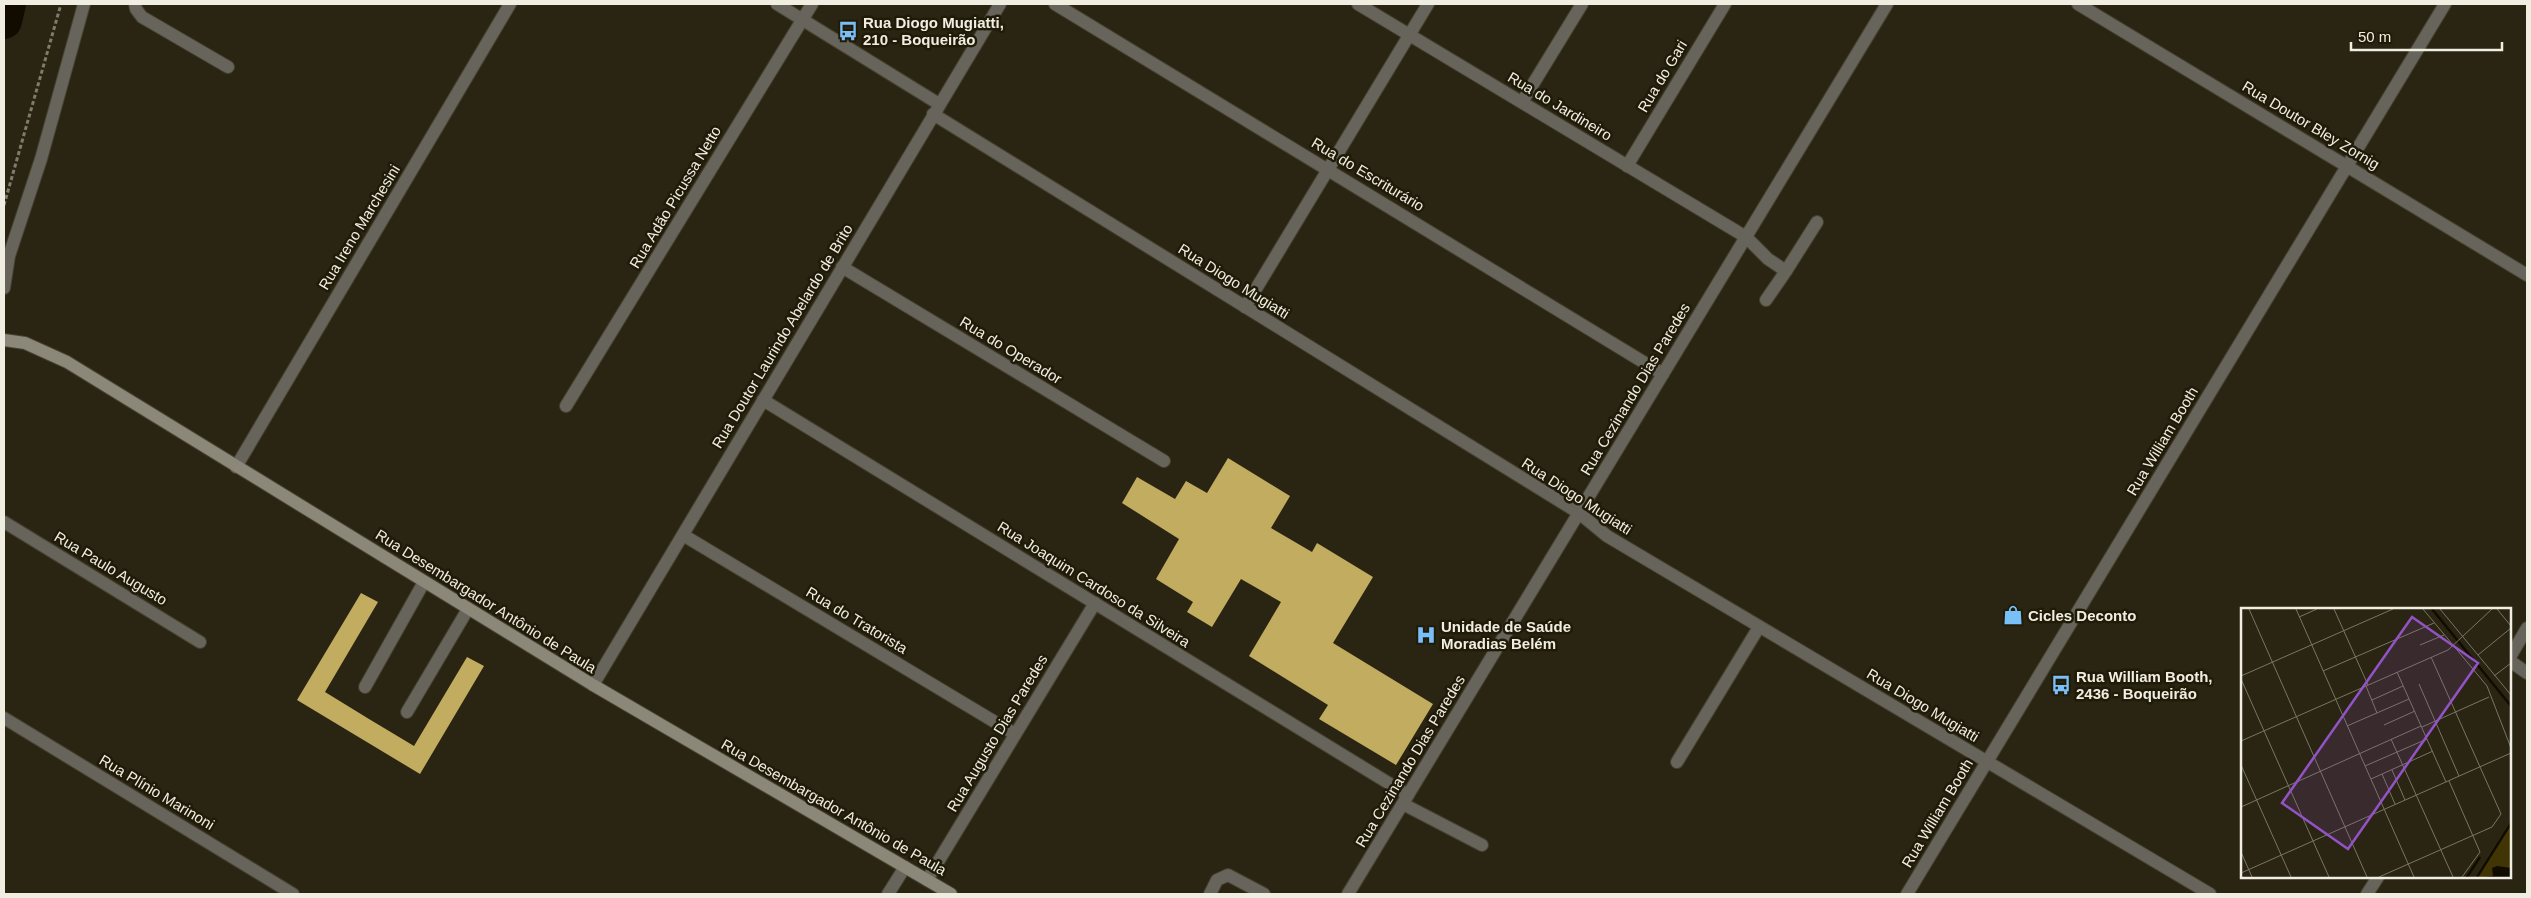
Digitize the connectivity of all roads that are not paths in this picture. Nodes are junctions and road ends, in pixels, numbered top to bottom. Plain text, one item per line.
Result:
1 (84, 4) edge
2 (135, 4) edge
3 (510, 4) edge
4 (777, 4) edge
5 (812, 4) edge
6 (1000, 4) edge
7 (1055, 4) edge
8 (1358, 4) edge
9 (1428, 4) edge
10 (1582, 4) edge
11 (1725, 4) edge
12 (1887, 4) edge
13 (2078, 4) edge
14 (2445, 4) edge
15 (802, 19) junction
16 (1409, 34) junction
17 (228, 67) dead end
18 (1522, 102) junction
19 (936, 109) junction
20 (1627, 166) junction
21 (2347, 166) junction
22 (1328, 168) junction
23 (1817, 222) dead end
24 (1746, 237) junction
25 (842, 267) junction
26 (1786, 271) junction
27 (2527, 275) edge
28 (4, 288) edge
29 (1766, 300) dead end
30 (1246, 307) junction
31 (4, 340) edge
32 (1663, 374) junction
33 (763, 400) junction
34 (566, 406) dead end
35 (1164, 461) dead end
36 (236, 467) junction
37 (1579, 513) junction
38 (4, 522) edge
39 (683, 535) junction
40 (424, 582) junction
41 (1095, 603) junction
42 (468, 609) junction
43 (1759, 627) junction
44 (2527, 628) edge
45 (200, 642) dead end
46 (2511, 655) edge
47 (2511, 662) edge
48 (2527, 673) edge
49 (593, 685) junction
50 (365, 687) dead end
51 (407, 712) dead end
52 (4, 718) edge
53 (1015, 734) junction
54 (1677, 762) dead end
55 (1987, 762) junction
56 (1405, 800) junction
57 (1482, 844) dead end
58 (905, 867) junction
59 (2377, 878) edge
60 (927, 880) junction
61 (293, 894) edge
62 (888, 894) edge
63 (951, 894) edge
64 (1210, 894) edge
65 (1264, 894) edge
66 (1348, 894) edge
67 (1907, 894) edge
68 (2210, 894) edge
69 (2367, 894) edge

1 - 28 street
2 - 17 street
3 - 36 street, Rua Ireno Marchesini
4 - 15 street, Rua Diogo Mugiatti
5 - 15 street, Rua Adão Picussa Netto
6 - 19 street, Rua Doutor Laurindo Abelardo de Brito
7 - 22 street, Rua do Escriturário
8 - 16 street, Rua do Jardineiro
9 - 16 street
10 - 18 street
11 - 20 street, Rua do Gari
12 - 24 street, Rua Cezinando Dias Paredes
13 - 21 street, Rua Doutor Bley Zornig
14 - 21 street, Rua William Booth
15 - 19 street, Rua Diogo Mugiatti
15 - 34 street, Rua Adão Picussa Netto
16 - 18 street, Rua do Jardineiro
16 - 22 street
18 - 20 street, Rua do Jardineiro
19 - 25 street, Rua Doutor Laurindo Abelardo de Brito
19 - 30 street, Rua Diogo Mugiatti
20 - 24 street, Rua do Jardineiro
21 - 27 street, Rua Doutor Bley Zornig
21 - 55 street, Rua William Booth
22 - 30 street
22 - 32 street, Rua do Escriturário
23 - 26 street
24 - 26 street, Rua do Jardineiro
24 - 32 street, Rua Cezinando Dias Paredes
25 - 33 street, Rua Doutor Laurindo Abelardo de Brito
25 - 35 street, Rua do Operador
26 - 29 street
30 - 37 street, Rua Diogo Mugiatti
31 - 36 main road, Rua Desembargador Antônio de Paula
32 - 37 street, Rua Cezinando Dias Paredes
33 - 39 street, Rua Doutor Laurindo Abelardo de Brito
33 - 41 street, Rua Joaquim Cardoso da Silveira
36 - 40 main road, Rua Desembargador Antônio de Paula
37 - 43 street, Rua Diogo Mugiatti
37 - 56 street, Rua Cezinando Dias Paredes
38 - 45 street, Rua Paulo Augusto
39 - 49 street, Rua Doutor Laurindo Abelardo de Brito
39 - 53 street, Rua do Tratorista
40 - 42 main road, Rua Desembargador Antônio de Paula
40 - 50 street
41 - 53 street, Rua Augusto Dias Paredes
41 - 56 street, Rua Joaquim Cardoso da Silveira
42 - 49 main road, Rua Desembargador Antônio de Paula
42 - 51 street
43 - 54 street
43 - 55 street, Rua Diogo Mugiatti
44 - 46 street
47 - 48 street
49 - 58 main road, Rua Desembargador Antônio de Paula
52 - 61 street, Rua Plínio Marinoni
53 - 60 street, Rua Augusto Dias Paredes
55 - 67 street, Rua William Booth
55 - 68 street, Rua Diogo Mugiatti
56 - 57 street, Rua Joaquim Cardoso da Silveira
56 - 66 street, Rua Cezinando Dias Paredes
58 - 60 main road, Rua Desembargador Antônio de Paula
58 - 62 street
59 - 69 street
60 - 63 main road, Rua Desembargador Antônio de Paula
64 - 65 street

